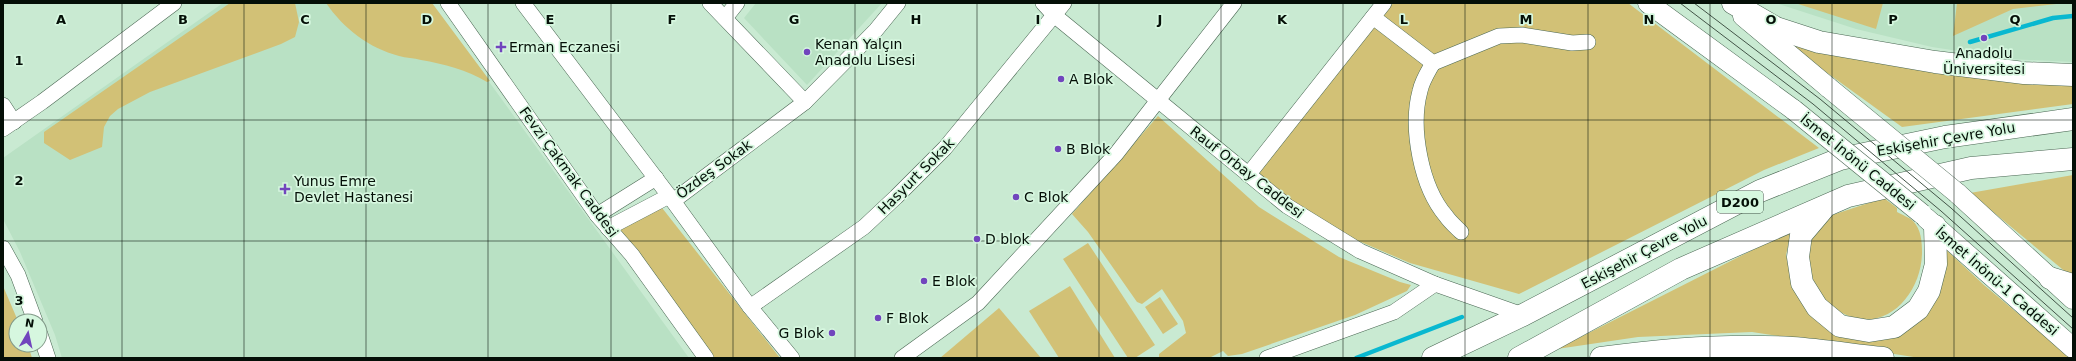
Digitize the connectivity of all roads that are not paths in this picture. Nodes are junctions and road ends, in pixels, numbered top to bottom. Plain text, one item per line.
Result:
1 (174, 3) edge
2 (448, 3) edge
3 (523, 3) edge
4 (710, 3) edge
5 (737, 3) edge
6 (898, 3) edge
7 (1043, 3) edge
8 (1064, 3) edge
9 (1234, 3) edge
10 (1384, 3) edge
11 (1648, 3) edge
12 (1727, 3) edge
13 (1733, 3) edge
14 (1054, 15) junction
15 (1373, 17) junction
16 (725, 18) junction
17 (1588, 42) dead end
18 (1433, 63) junction
19 (2073, 75) edge
20 (1157, 101) junction
21 (805, 102) junction
22 (3, 105) edge
23 (2073, 119) edge
24 (8, 125) edge
25 (2073, 158) edge
26 (1248, 174) junction
27 (656, 178) junction
28 (671, 198) junction
29 (1827, 204) junction
30 (597, 215) junction
31 (1928, 220) junction
32 (608, 228) junction
33 (1461, 232) dead end
34 (3, 248) edge
35 (2050, 278) junction
36 (1435, 284) junction
37 (2073, 285) edge
38 (2073, 299) edge
39 (750, 307) junction
40 (33, 313) edge
41 (1523, 315) junction
42 (2073, 348) edge
43 (706, 358) edge
44 (792, 358) edge
45 (902, 358) edge
46 (1267, 358) edge
47 (1432, 358) edge
48 (1519, 358) edge
49 (1601, 358) edge
50 (1883, 358) edge

1 - 24 street
2 - 30 street, Fevzi Çakmak Caddesi
3 - 27 street, Özdeş Sokak
4 - 16 street
5 - 16 street
6 - 21 street, Özdeş Sokak
7 - 14 street, Rauf Orbay Caddesi
8 - 14 street, Hasyurt Sokak
9 - 20 street
10 - 15 street
11 - 31 main road, İsmet İnönü Caddesi, bridge
12 - 35 main road, bridge
13 - 19 highway
14 - 20 street, Rauf Orbay Caddesi
14 - 39 street, Hasyurt Sokak
15 - 18 street
15 - 26 street
16 - 21 street
17 - 18 street
18 - 33 street
20 - 26 street, Rauf Orbay Caddesi
20 - 45 street
21 - 28 street, Özdeş Sokak
22 - 24 street
23 - 41 highway, Eskişehir Çevre Yolu / D200
25 - 29 highway, D200
26 - 36 street, Rauf Orbay Caddesi
27 - 28 street, Özdeş Sokak
27 - 30 street
28 - 32 street
28 - 39 street
29 - 31 highway
29 - 48 highway, D200
30 - 32 street, Fevzi Çakmak Caddesi
31 - 42 main road, İsmet İnönü-1 Caddesi
32 - 43 street, Fevzi Çakmak Caddesi
34 - 40 street
35 - 37 highway
35 - 38 main road
36 - 41 street, Rauf Orbay Caddesi
36 - 46 street
39 - 44 street
41 - 47 highway, Eskişehir Çevre Yolu / D200
49 - 50 highway

